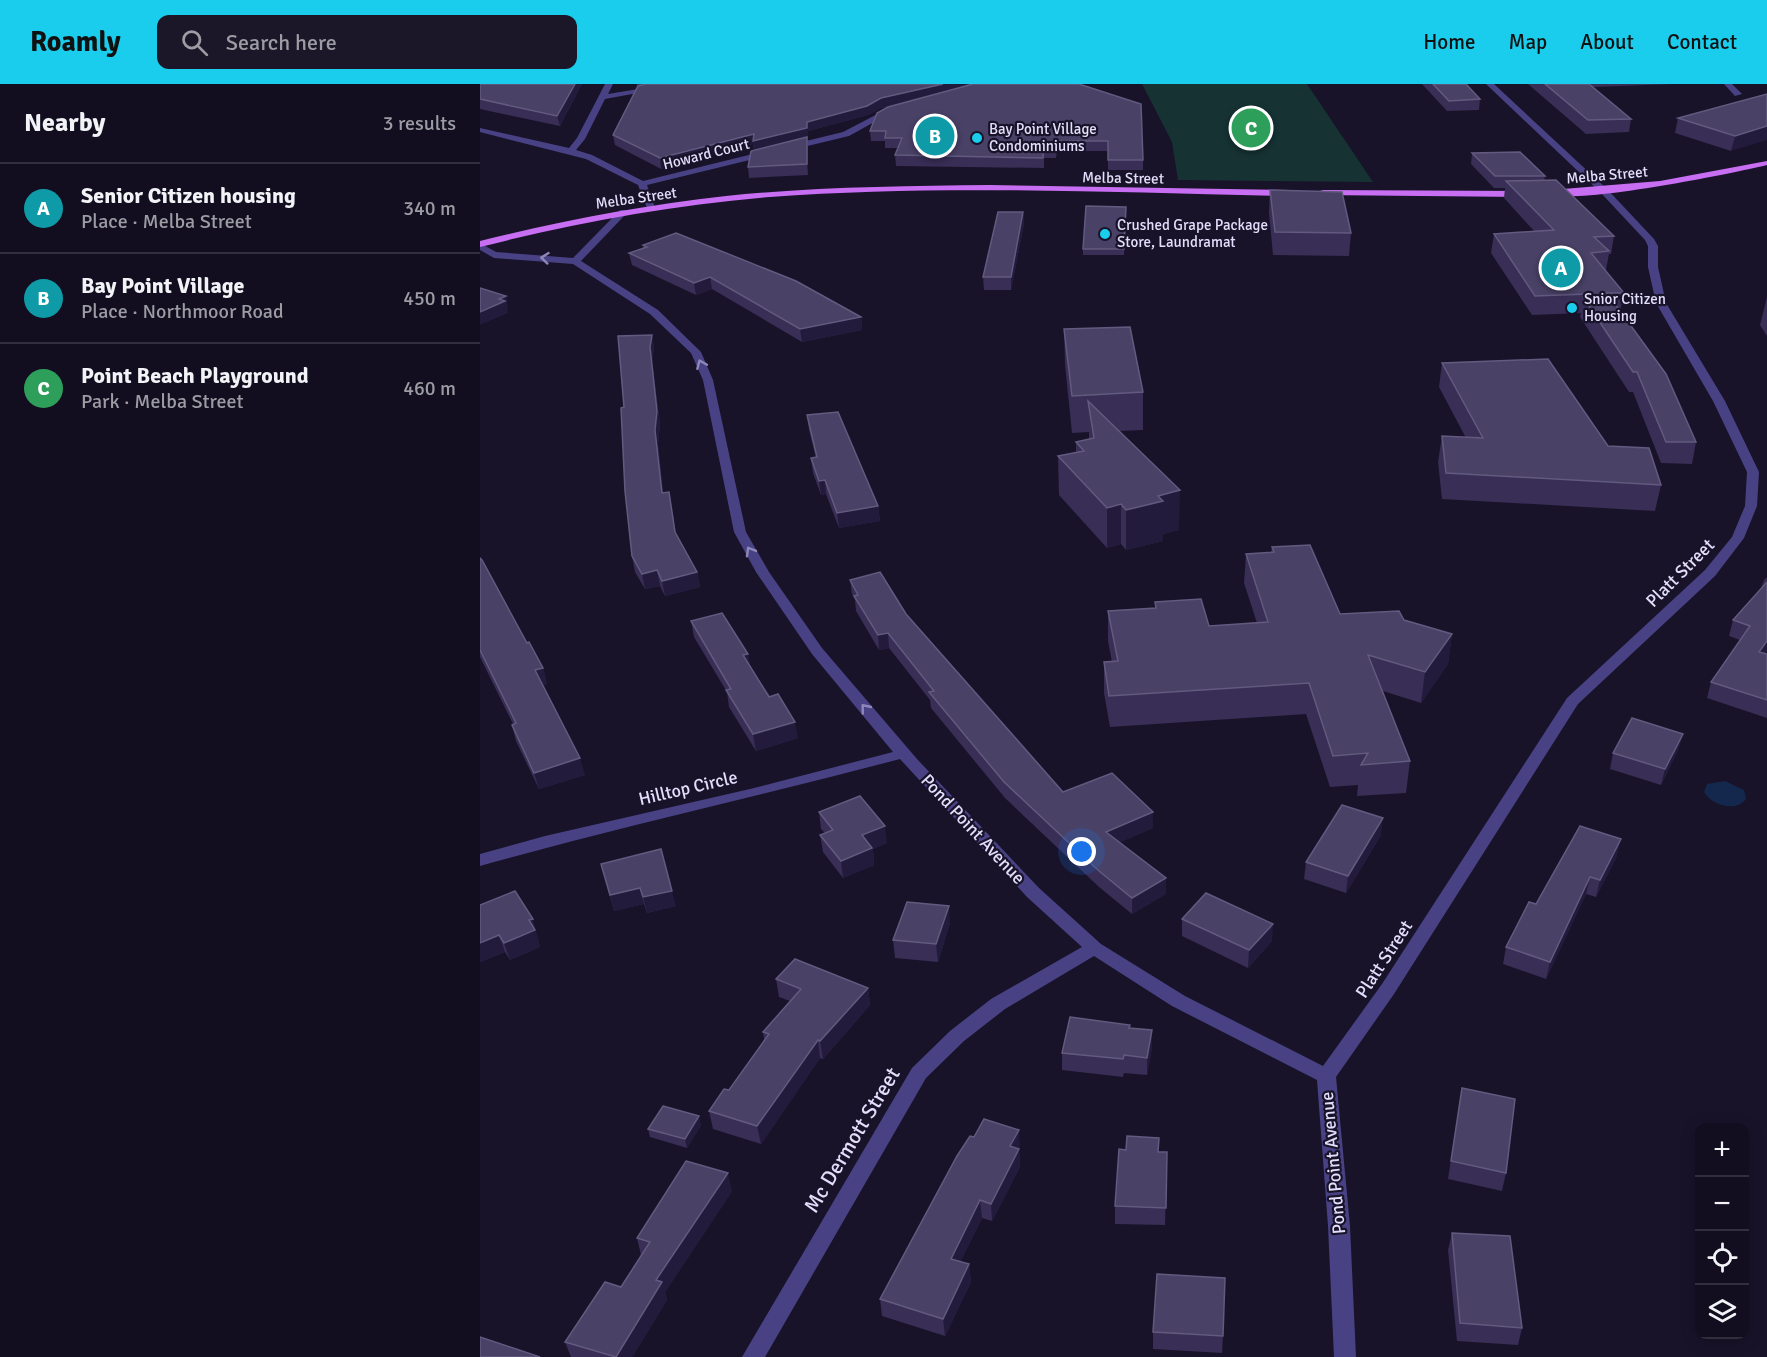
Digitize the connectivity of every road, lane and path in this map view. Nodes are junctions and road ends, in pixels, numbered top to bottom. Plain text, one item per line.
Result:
1 (609, 84) edge
2 (682, 84) edge
3 (1490, 84) edge
4 (1728, 84) edge
5 (1738, 94) dead end
6 (603, 97) junction
7 (903, 107) edge
8 (480, 130) edge
9 (571, 150) junction
10 (1767, 163) edge
11 (642, 184) junction
12 (1604, 191) junction
13 (1304, 193) edge
14 (1316, 193) edge
15 (651, 208) junction
16 (623, 212) junction
17 (480, 245) edge
18 (575, 261) junction
19 (1760, 472) edge
20 (902, 754) junction
21 (480, 858) edge
22 (1095, 948) junction
23 (1326, 1076) junction
24 (753, 1357) edge
25 (1345, 1357) edge

1 - 6 street
2 - 6 street
3 - 12 street, Platt Street
4 - 5 street
6 - 9 street
7 - 11 street, Howard Court
8 - 9 street
9 - 11 street
10 - 12 main road, Melba Street
11 - 15 street
12 - 14 main road, Melba Street
12 - 19 street, Platt Street
13 - 15 main road, Melba Street
15 - 16 main road, Melba Street
16 - 17 main road, Melba Street
16 - 18 street
18 -> 17 street, Pond Point Avenue
20 -> 18 street, Pond Point Avenue
19 - 23 street, Platt Street
20 - 21 street, Hilltop Circle
20 - 22 street, Pond Point Avenue
22 - 23 street, Pond Point Avenue
22 - 24 street, Mc Dermott Street
23 - 25 street, Pond Point Avenue

